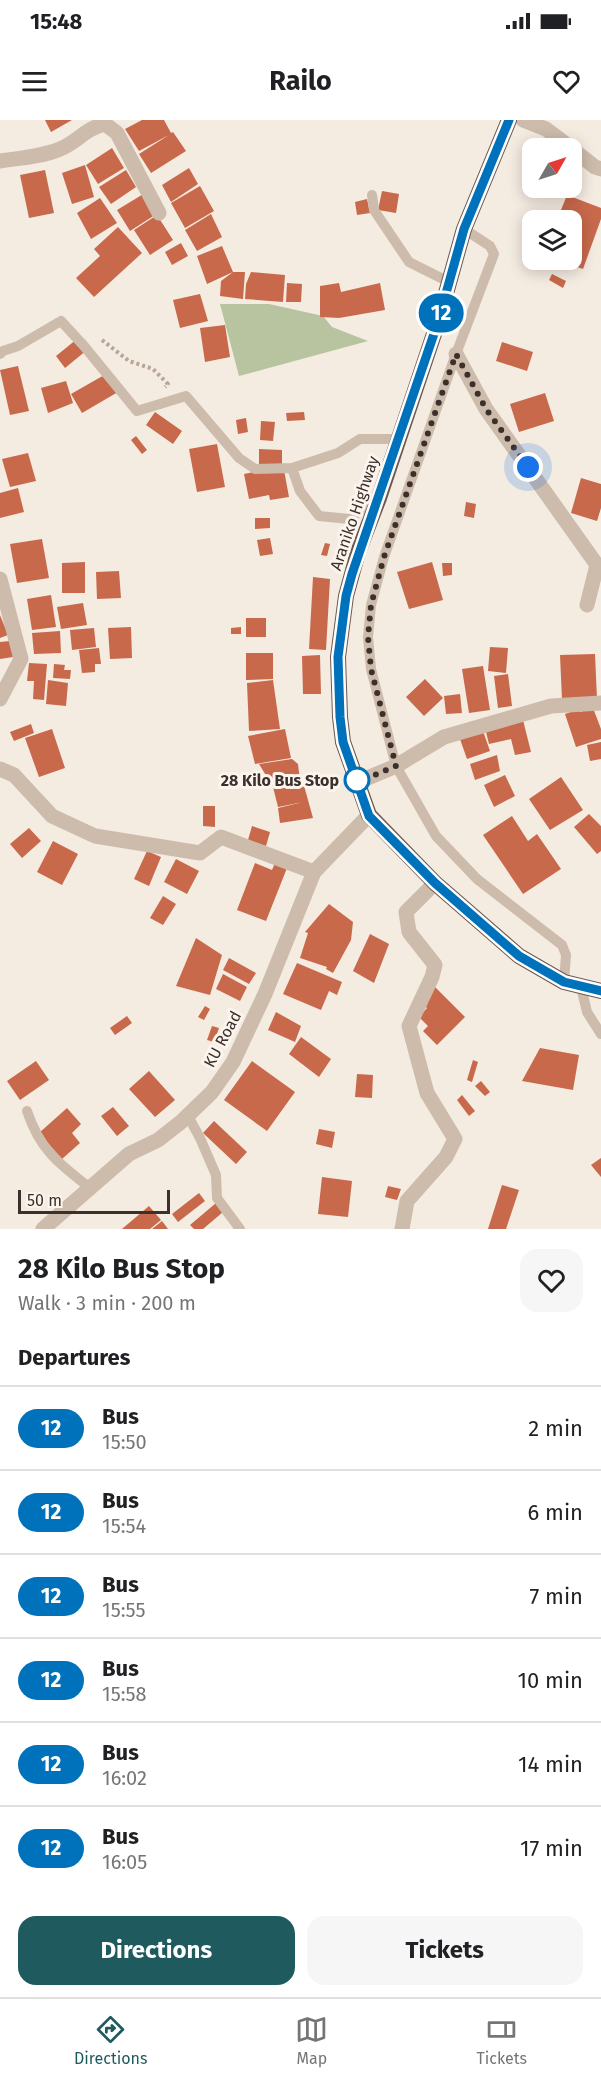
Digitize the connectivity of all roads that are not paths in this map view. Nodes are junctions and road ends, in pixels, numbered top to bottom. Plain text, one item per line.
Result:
1 (509, 120) edge
2 (523, 120) edge
3 (547, 124) edge
4 (560, 138) edge
5 (582, 157) edge
6 (0, 161) edge
7 (601, 169) edge
8 (372, 195) dead end
9 (159, 213) dead end
10 (464, 229) junction
11 (451, 283) junction
12 (0, 354) edge
13 (456, 354) junction
14 (398, 439) junction
15 (292, 468) junction
16 (379, 498) junction
17 (0, 579) edge
18 (587, 605) dead end
19 (0, 699) edge
20 (601, 703) edge
21 (396, 766) junction
22 (0, 768) edge
23 (358, 782) junction
24 (369, 816) junction
25 (315, 872) junction
26 (435, 883) junction
27 (564, 982) junction
28 (581, 987) junction
29 (601, 991) edge
30 (601, 1034) edge
31 (27, 1111) dead end
32 (188, 1116) junction
33 (90, 1188) junction
34 (43, 1229) edge
35 (240, 1229) edge
36 (402, 1229) edge

1 - 10 highway, Araniko Highway
2 - 3 street
3 - 4 street
5 - 7 street
6 - 9 street
8 - 11 lane
10 - 11 highway, Araniko Highway
10 - 13 lane
11 - 14 highway, Araniko Highway
12 - 15 lane
13 - 18 street
13 - 21 lane
14 - 15 lane
14 - 16 highway, Araniko Highway
15 - 16 lane
16 - 23 highway, Araniko Highway
17 - 19 street
20 - 21 street
21 - 23 street
21 - 27 lane
22 - 25 street
23 - 24 highway, Araniko Highway
24 - 25 street, KU Road
24 - 26 highway, Araniko Highway
25 - 32 street, KU Road
26 - 27 highway, Araniko Highway
26 - 36 street
27 - 28 highway, Araniko Highway
28 - 29 highway, Araniko Highway
28 - 30 lane
31 - 33 lane
32 - 33 street, KU Road
32 - 35 lane
33 - 34 street, KU Road

